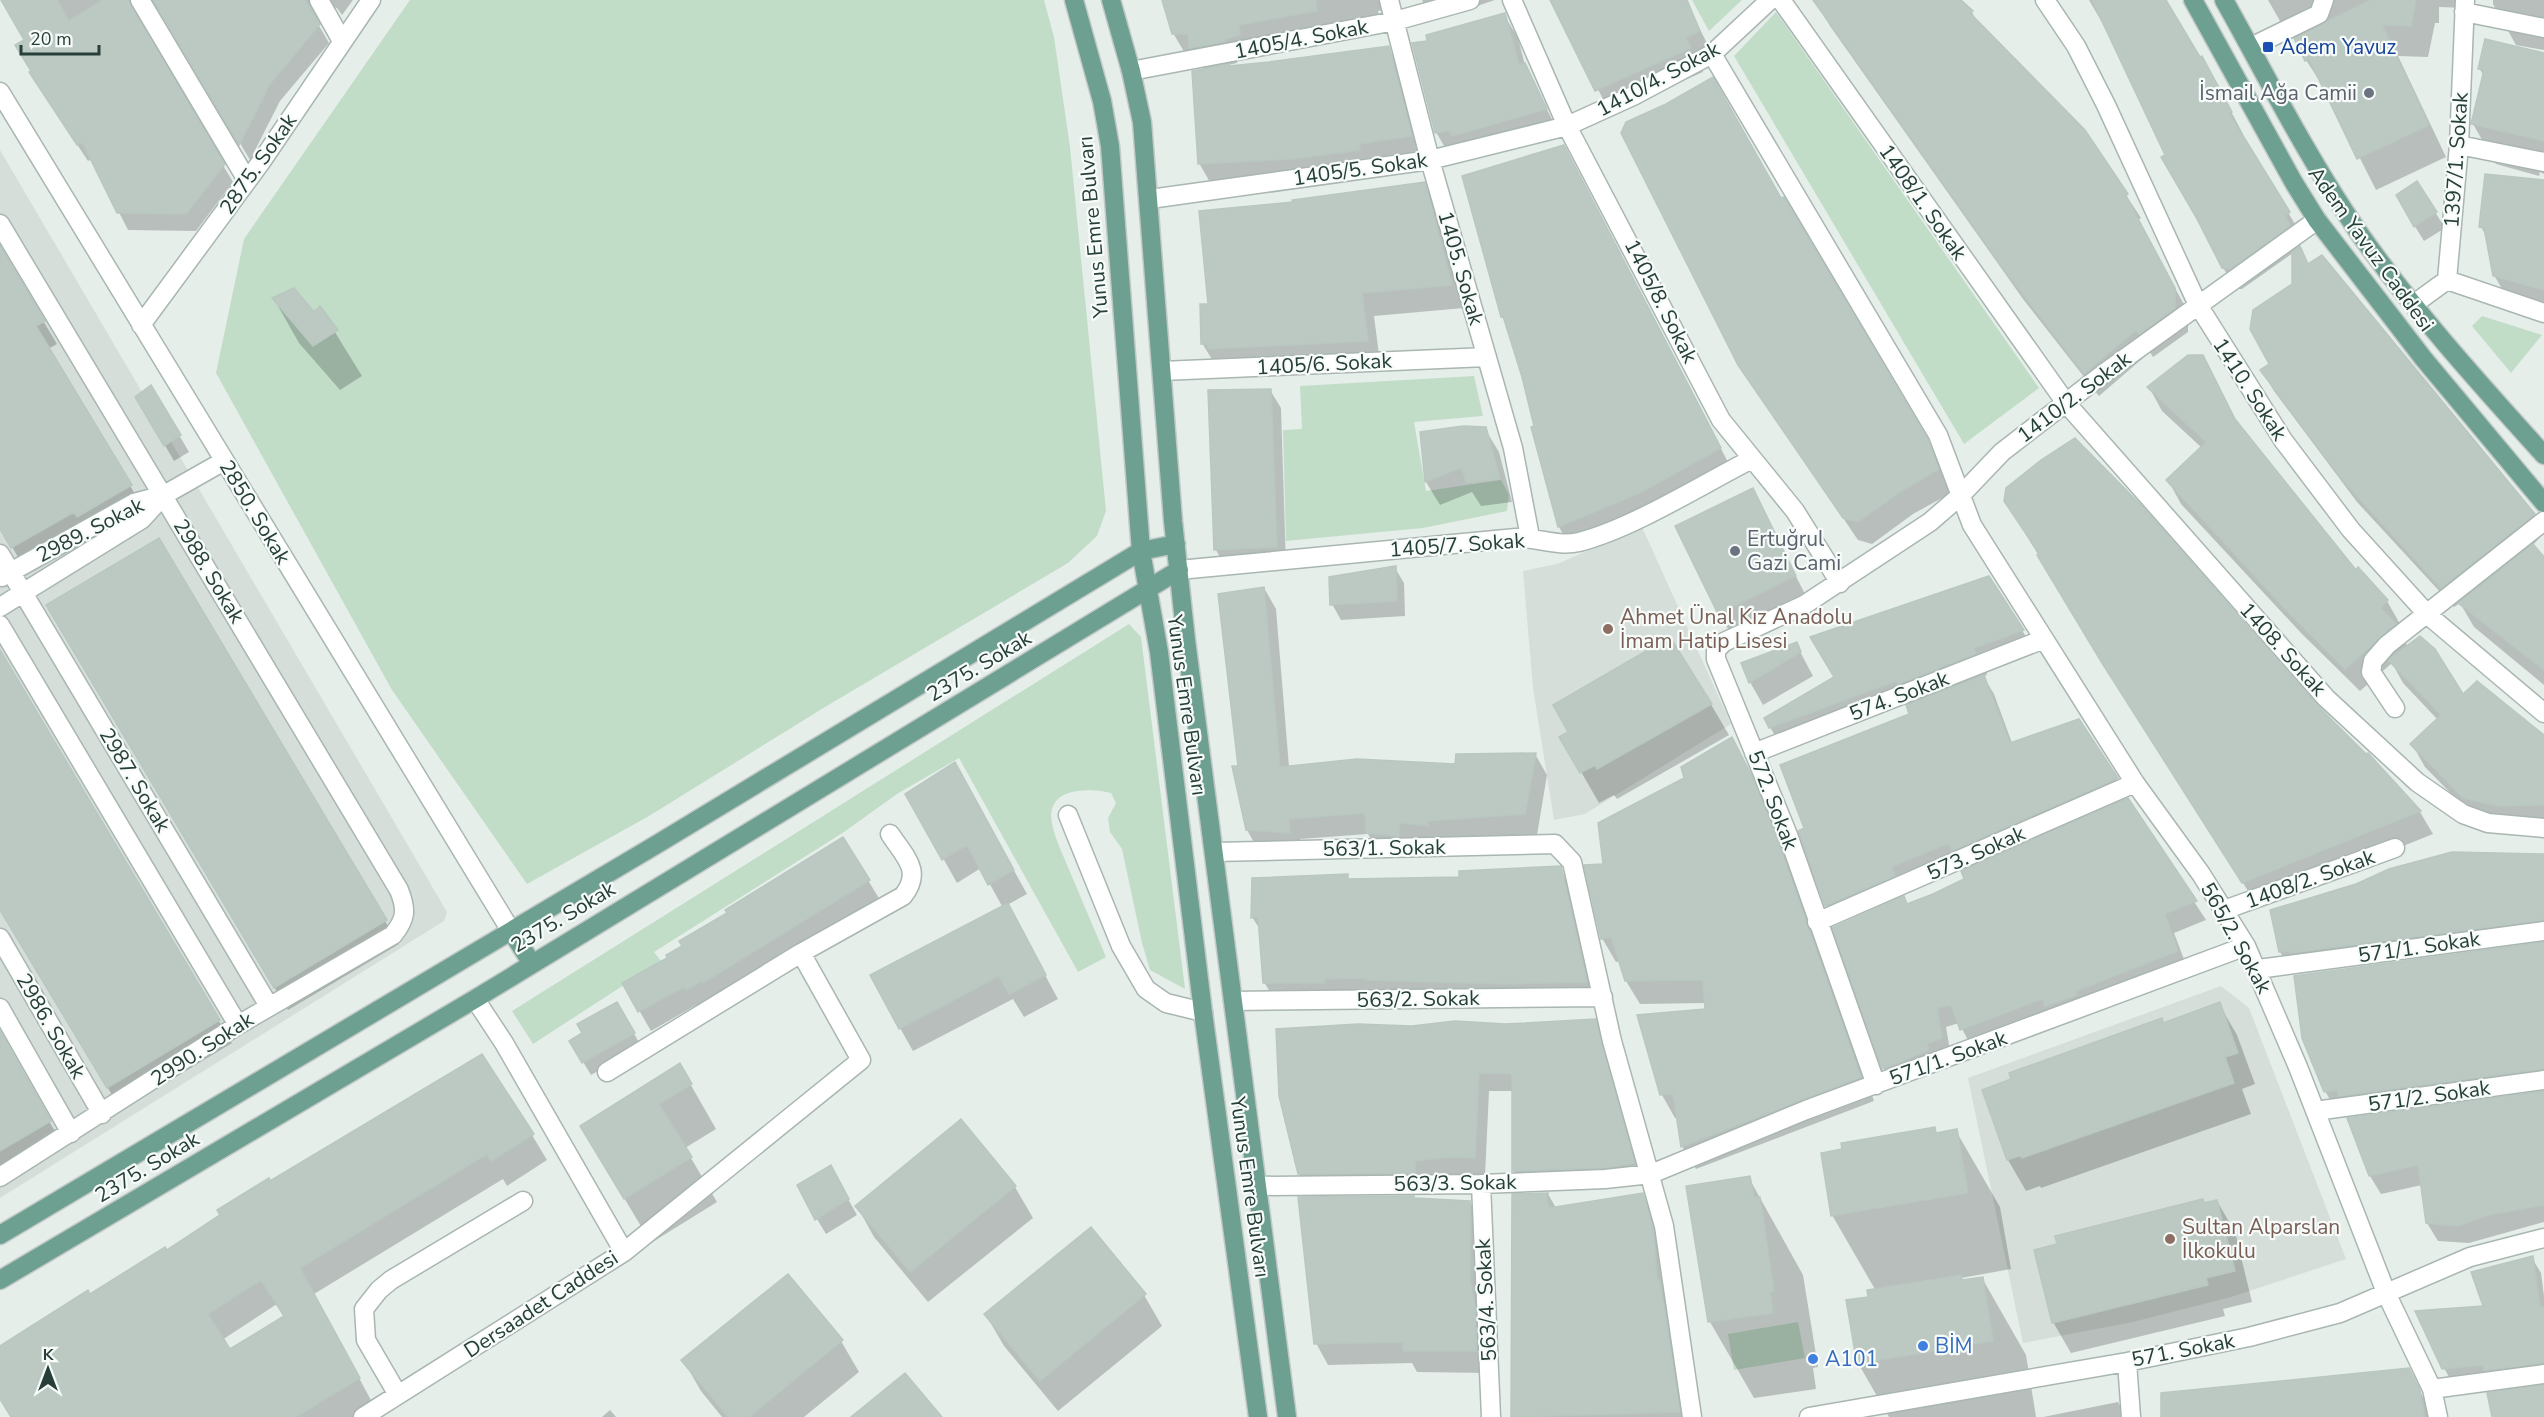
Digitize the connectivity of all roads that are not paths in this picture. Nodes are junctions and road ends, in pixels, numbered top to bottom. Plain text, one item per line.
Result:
1 (140, 0) edge
2 (319, 0) edge
3 (371, 0) edge
4 (1074, 0) edge
5 (1111, 0) edge
6 (1389, 0) edge
7 (1470, 0) edge
8 (1512, 0) edge
9 (1770, 0) edge
10 (1781, 0) edge
11 (2045, 0) edge
12 (2193, 0) edge
13 (2224, 0) edge
14 (2324, 0) edge
15 (2465, 6) edge
16 (1395, 21) junction
17 (2544, 27) edge
18 (342, 41) junction
19 (2250, 48) junction
20 (1712, 54) junction
21 (1131, 71) junction
22 (0, 92) edge
23 (1567, 126) junction
24 (2459, 145) junction
25 (1430, 160) junction
26 (2544, 162) edge
27 (248, 180) junction
28 (1149, 199) junction
29 (2317, 220) junction
30 (0, 224) edge
31 (2447, 280) junction
32 (2414, 304) junction
33 (2198, 305) junction
34 (2544, 314) edge
35 (141, 325) junction
36 (1487, 357) junction
37 (1162, 371) junction
38 (2066, 404) junction
39 (2544, 455) edge
40 (1752, 459) junction
41 (224, 461) junction
42 (164, 495) junction
43 (1960, 496) junction
44 (2544, 503) edge
45 (2544, 521) edge
46 (1530, 537) junction
47 (1176, 544) junction
48 (1141, 551) junction
49 (0, 554) edge
50 (1179, 570) junction
51 (5, 574) edge
52 (1840, 583) junction
53 (1148, 590) junction
54 (24, 593) junction
55 (0, 607) edge
56 (2428, 615) junction
57 (0, 624) edge
58 (2044, 639) junction
59 (2396, 708) dead end
60 (2544, 713) edge
61 (1755, 753) junction
62 (2135, 783) junction
63 (1068, 815) dead end
64 (2544, 828) edge
65 (890, 834) dead end
66 (2396, 848) dead end
67 (1214, 852) junction
68 (2224, 910) junction
69 (404, 922) joint
70 (1817, 922) junction
71 (511, 931) junction
72 (2544, 931) edge
73 (0, 938) edge
74 (2246, 946) junction
75 (801, 953) junction
76 (531, 962) junction
77 (2258, 969) junction
78 (1603, 997) junction
79 (474, 999) junction
80 (1233, 1001) junction
81 (269, 1006) junction
82 (0, 1008) edge
83 (1203, 1012) junction
84 (238, 1025) junction
85 (607, 1072) dead end
86 (2544, 1080) edge
87 (1876, 1085) junction
88 (2315, 1112) junction
89 (102, 1114) junction
90 (71, 1133) junction
91 (1651, 1174) junction
92 (0, 1177) edge
93 (1481, 1184) junction
94 (1258, 1186) junction
95 (523, 1201) dead end
96 (0, 1235) edge
97 (2544, 1238) edge
98 (624, 1252) junction
99 (0, 1280) edge
100 (2387, 1295) junction
101 (1278, 1340) junction
102 (1249, 1344) junction
103 (2127, 1362) junction
104 (2544, 1374) edge
105 (2432, 1389) junction
106 (398, 1395) junction
107 (363, 1417) edge
108 (1258, 1417) edge
109 (1287, 1417) edge
110 (1491, 1417) edge
111 (1692, 1417) edge
112 (1809, 1417) edge
113 (2131, 1417) edge
114 (2438, 1417) edge

1 - 27 street
2 - 18 street
3 - 18 street, 2875. Sokak
4 - 48 main road, Yunus Emre Bulvarı
5 - 21 main road, Yunus Emre Bulvarı
6 - 16 street, 1405. Sokak
7 - 16 street, 1405/4. Sokak
8 - 23 street, 1405/8. Sokak
9 - 20 street, 1410/4. Sokak
10 - 38 street, 1408/1. Sokak
11 - 33 street, 1410. Sokak
12 - 29 main road, Adem Yavuz Caddesi
13 - 19 main road, Adem Yavuz Caddesi
14 - 19 street
15 - 17 street
15 - 24 street, 1397/1. Sokak
16 - 21 street, 1405/4. Sokak
16 - 25 street, 1405. Sokak
18 - 27 street, 2875. Sokak
19 - 32 main road, Adem Yavuz Caddesi
20 - 23 street, 1410/4. Sokak
20 - 43 street, 565/2. Sokak
21 - 28 main road, Yunus Emre Bulvarı
22 - 35 street, 2850. Sokak
23 - 25 street, 1405/5. Sokak
23 - 40 street, 1405/8. Sokak
24 - 26 street
24 - 31 street, 1397/1. Sokak
25 - 28 street, 1405/5. Sokak
25 - 36 street, 1405. Sokak
27 - 35 street, 2875. Sokak
28 - 37 main road, Yunus Emre Bulvarı
29 - 33 street, 1410/2. Sokak
29 - 44 main road, Adem Yavuz Caddesi
30 - 42 street, 2988. Sokak
31 - 32 street
31 - 34 street
32 - 39 main road, Adem Yavuz Caddesi
33 - 38 street, 1410/2. Sokak
33 - 56 street, 1410. Sokak
35 - 41 street, 2850. Sokak
36 - 37 street, 1405/6. Sokak
36 - 46 street, 1405. Sokak
37 - 47 main road, Yunus Emre Bulvarı
38 - 43 street, 1410/2. Sokak
38 - 64 street, 1408. Sokak
40 - 46 street, 1405/7. Sokak
40 - 52 street, 1405/8. Sokak
41 - 42 street
41 - 71 street, 2850. Sokak
42 - 51 street, 2989. Sokak
42 - 54 street, 2989. Sokak
42 - 69 street, 2988. Sokak
43 - 52 street, 1410/2. Sokak
43 - 58 street, 565/2. Sokak
45 - 56 street
46 - 50 street, 1405/7. Sokak
47 - 48 main road, 2375. Sokak
47 - 50 main road, Yunus Emre Bulvarı
48 - 53 main road, Yunus Emre Bulvarı
48 - 71 main road, 2375. Sokak
49 - 51 street, 2987. Sokak
50 - 53 main road, 2375. Sokak
50 - 67 main road, Yunus Emre Bulvarı
51 - 54 street, 2987. Sokak
52 - 61 street, 572. Sokak
53 - 76 main road, 2375. Sokak
53 - 83 main road, Yunus Emre Bulvarı
54 - 55 street, 2989. Sokak
54 - 81 street, 2987. Sokak
56 - 59 street
56 - 60 street, 1410. Sokak
57 - 84 street, 2987. Sokak
58 - 61 street, 574. Sokak
58 - 62 street, 565/2. Sokak
61 - 70 street, 572. Sokak
62 - 68 street, 565/2. Sokak
62 - 70 street, 573. Sokak
63 - 83 street
65 - 75 street
66 - 68 street, 1408/2. Sokak
67 - 78 street, 563/1. Sokak
67 - 80 main road, Yunus Emre Bulvarı
68 - 74 street, 565/2. Sokak
69 - 81 street, 2990. Sokak
70 - 87 street, 572. Sokak
71 - 76 main road
71 - 96 main road, 2375. Sokak
72 - 77 street, 571/1. Sokak
73 - 89 street, 2986. Sokak
74 - 77 street, 565/2. Sokak
74 - 87 street, 571/1. Sokak
75 - 85 street
75 - 98 street
76 - 79 main road, 2375. Sokak
77 - 88 street, 565/2. Sokak
78 - 80 street, 563/2. Sokak
78 - 91 street
79 - 98 street, Dersaadet Caddesi
79 - 99 main road, 2375. Sokak
80 - 94 main road, Yunus Emre Bulvarı
81 - 84 street, 2990. Sokak
82 - 90 street, 2986. Sokak
83 - 102 main road, Yunus Emre Bulvarı
84 - 89 street, 2990. Sokak
86 - 88 street, 571/2. Sokak
87 - 91 street, 571/1. Sokak
88 - 100 street, 565/2. Sokak
89 - 90 street, 2990. Sokak
90 - 92 street, 2990. Sokak
91 - 93 street, 563/3. Sokak
91 - 111 street
93 - 94 street, 563/3. Sokak
93 - 110 street, 563/4. Sokak
94 - 101 main road, Yunus Emre Bulvarı
95 - 106 street
97 - 100 street, 571. Sokak
98 - 106 street, Dersaadet Caddesi
100 - 103 street, 571. Sokak
100 - 105 street, 565/2. Sokak
101 - 102 main road
101 - 109 main road, Yunus Emre Bulvarı
102 - 108 main road, Yunus Emre Bulvarı
103 - 112 street, 571. Sokak
103 - 113 street
104 - 105 street
105 - 114 street, 565/2. Sokak
106 - 107 street, Dersaadet Caddesi

